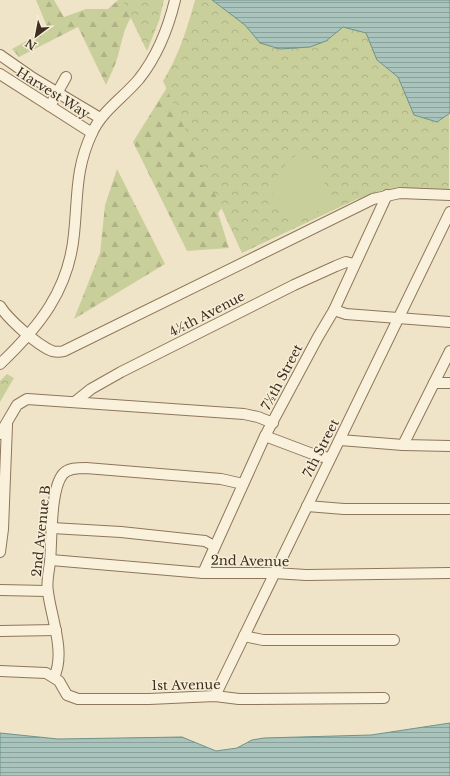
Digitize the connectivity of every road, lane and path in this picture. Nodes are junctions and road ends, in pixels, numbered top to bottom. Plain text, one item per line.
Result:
1 (175, 0) edge
2 (0, 55) edge
3 (0, 74) edge
4 (66, 77) dead end
5 (57, 93) junction
6 (50, 106) junction
7 (100, 118) junction
8 (92, 133) junction
9 (387, 195) junction
10 (450, 195) edge
11 (450, 212) edge
12 (354, 264) junction
13 (0, 306) edge
14 (334, 310) junction
15 (398, 319) junction
16 (450, 322) edge
17 (30, 335) junction
18 (450, 351) edge
19 (0, 364) edge
20 (434, 383) junction
21 (450, 384) edge
22 (76, 401) junction
23 (8, 421) junction
24 (273, 423) junction
25 (0, 434) edge
26 (266, 436) junction
27 (340, 440) junction
28 (403, 445) junction
29 (450, 446) edge
30 (330, 458) junction
31 (243, 484) junction
32 (307, 506) junction
33 (450, 509) edge
34 (52, 528) junction
35 (214, 546) junction
36 (0, 552) edge
37 (50, 560) junction
38 (203, 573) junction
39 (274, 573) junction
40 (450, 573) edge
41 (0, 590) edge
42 (47, 591) junction
43 (56, 630) junction
44 (0, 631) edge
45 (244, 636) junction
46 (394, 640) dead end
47 (0, 671) edge
48 (54, 677) junction
49 (215, 696) junction
50 (384, 698) dead end

1 - 7 street
2 - 5 street, Harvest Way
3 - 6 street, Harvest Way
4 - 5 street
5 - 6 street
5 - 7 street, Harvest Way
6 - 8 street, Harvest Way
7 - 8 street
8 - 17 street
9 - 10 street
9 - 12 street, 7½th Street
9 - 17 street
11 - 15 street, 7th Street
12 - 14 street, 7½th Street
12 - 22 street, 4½th Avenue
13 - 17 street
14 - 15 street
14 - 24 street, 7½th Street
15 - 16 street
15 - 27 street, 7th Street
17 - 19 street
18 - 20 street
20 - 21 street
20 - 28 street
22 - 23 street
22 - 24 street
23 - 25 street
23 - 36 street
24 - 26 street, 7½th Street
26 - 30 street
26 - 31 street, 7½th Street
27 - 28 street
27 - 30 street, 7th Street
28 - 29 street
30 - 32 street, 7th Street
31 - 34 street, 2nd Avenue B
31 - 35 street, 7½th Street
32 - 33 street
32 - 39 street, 7th Street
34 - 35 street
34 - 37 street, 2nd Avenue B
35 - 38 street, 7½th Street
37 - 38 street, 2nd Avenue
37 - 42 street, 2nd Avenue B
38 - 39 street, 2nd Avenue
39 - 40 street, 2nd Avenue
39 - 45 street, 7th Street
41 - 42 street
42 - 43 street, 2nd Avenue B
43 - 44 street
43 - 48 street, 2nd Avenue B
45 - 46 street
45 - 49 street, 7th Street
47 - 48 street
48 - 49 street, 1st Avenue
49 - 50 street, 1st Avenue

